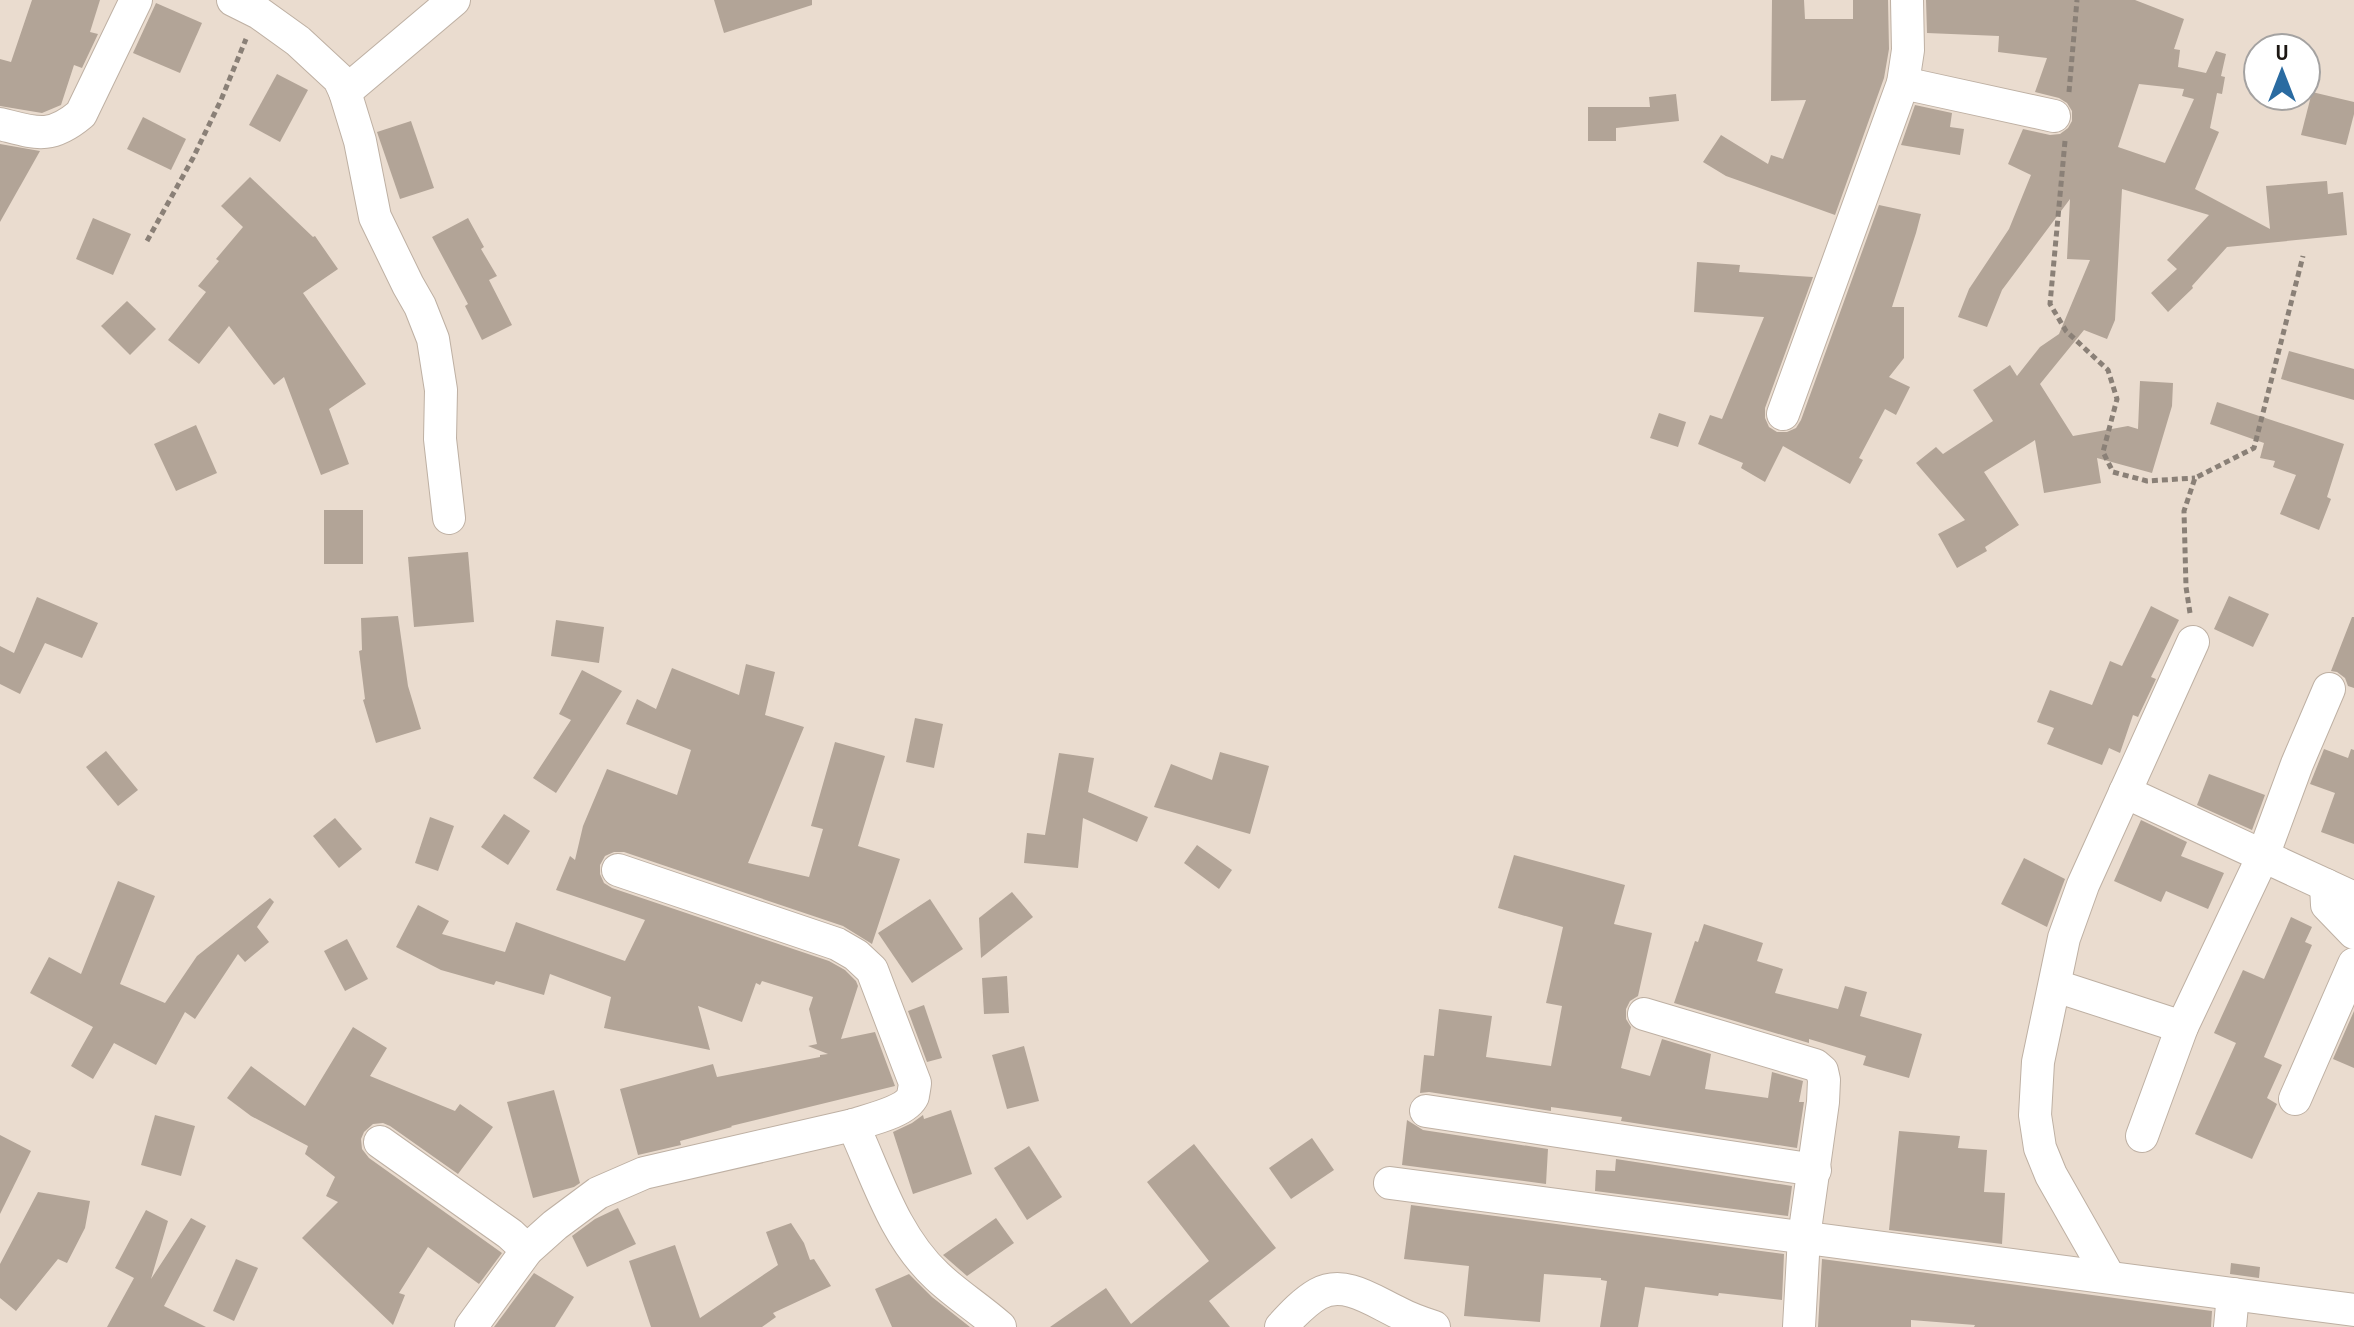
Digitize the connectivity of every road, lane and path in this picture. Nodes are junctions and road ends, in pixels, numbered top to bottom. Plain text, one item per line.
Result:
1 (136, 0) edge
2 (454, 0) edge
3 (1907, 0) edge
4 (2077, 0) edge
5 (246, 7) edge
6 (1903, 83) junction
7 (345, 92) junction
8 (2063, 118) junction
9 (0, 124) edge
10 (147, 241) dead end
11 (2303, 256) dead end
12 (1783, 414) dead end
13 (2195, 478) junction
14 (449, 518) dead end
15 (2193, 642) joint
16 (2329, 689) dead end
17 (2125, 792) junction
18 (2263, 856) junction
19 (618, 870) dead end
20 (2340, 892) edge
21 (2354, 933) edge
22 (2354, 964) edge
23 (2056, 986) junction
24 (1644, 1014) dead end
25 (2182, 1027) junction
26 (2295, 1099) dead end
27 (1426, 1111) dead end
28 (853, 1125) junction
29 (2142, 1136) dead end
30 (380, 1142) dead end
31 (1815, 1170) junction
32 (1390, 1183) dead end
33 (1804, 1237) junction
34 (527, 1250) junction
35 (2109, 1277) junction
36 (2233, 1294) junction
37 (2354, 1310) edge
38 (471, 1327) edge
39 (1000, 1327) edge
40 (1281, 1327) edge
41 (1434, 1327) edge
42 (1799, 1327) edge
43 (2230, 1327) edge

1 - 9 street
2 - 7 street
3 - 6 street
4 - 8 path
5 - 7 street
5 - 10 path
6 - 8 street
6 - 12 street
7 - 14 street
8 - 13 path
11 - 13 path
13 - 15 path
15 - 17 street
16 - 18 street
17 - 18 street
17 - 23 street
18 - 20 street
18 - 25 street
19 - 28 street
20 - 21 street
22 - 26 street
23 - 25 street
23 - 35 street
24 - 31 street
25 - 29 street
27 - 31 street
28 - 34 street
28 - 39 street
30 - 34 street
31 - 33 street
32 - 33 street
33 - 35 street
33 - 42 street
34 - 38 street
35 - 36 street
36 - 37 street
36 - 43 street
40 - 41 street

